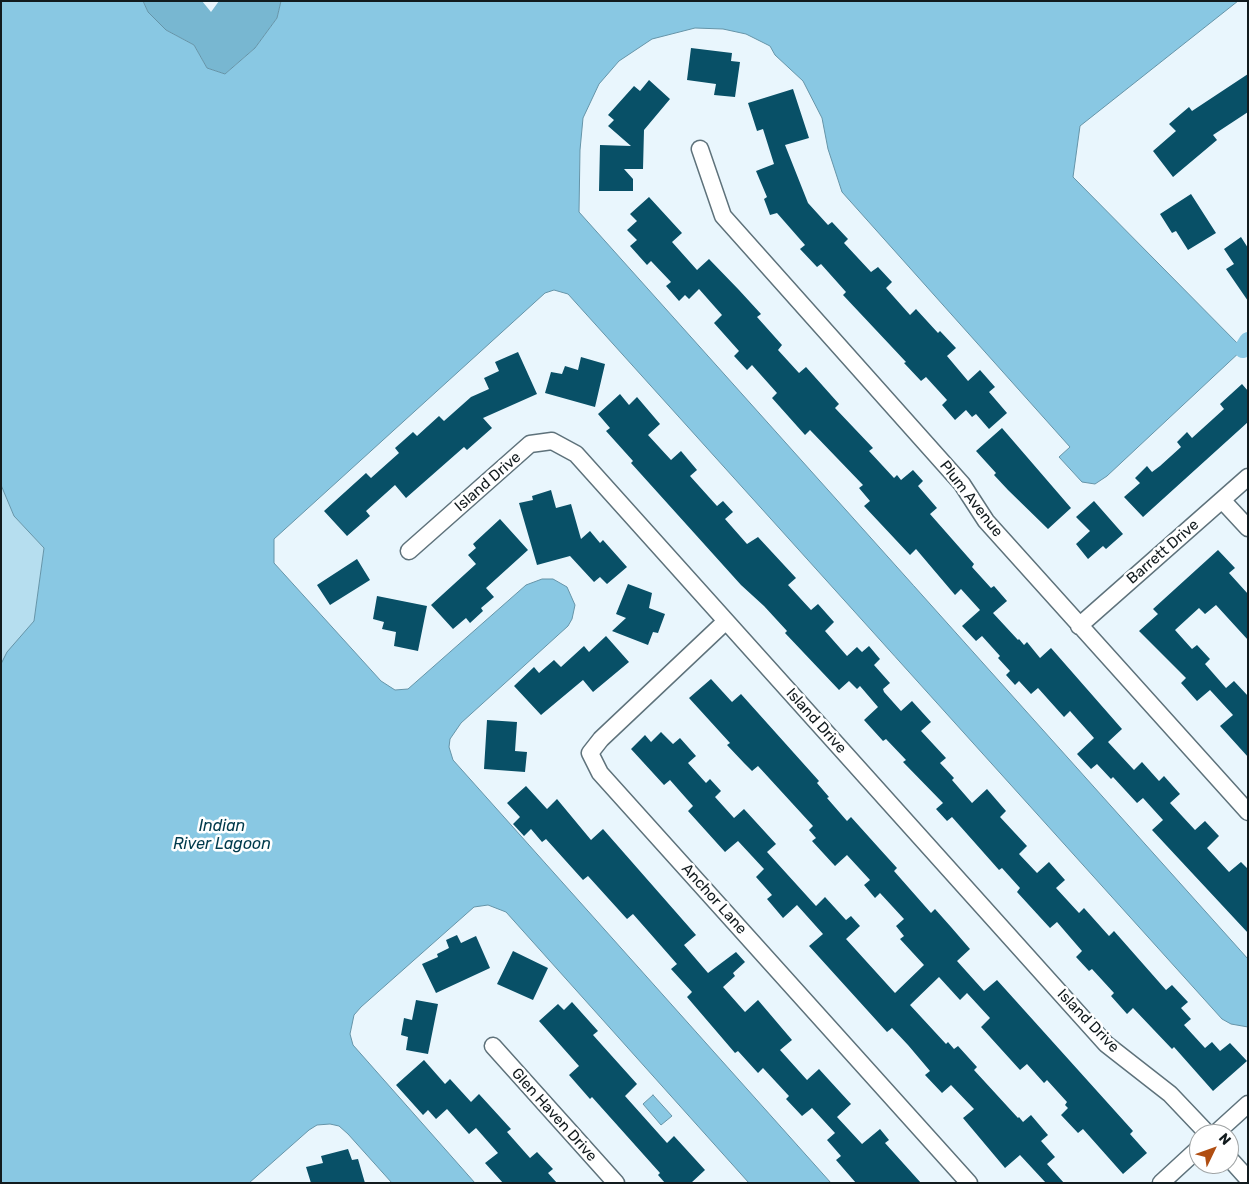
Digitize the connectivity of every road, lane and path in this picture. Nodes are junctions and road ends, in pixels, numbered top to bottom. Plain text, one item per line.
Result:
1 (700, 150) dead end
2 (1248, 477) edge
3 (1222, 500) junction
4 (1248, 528) edge
5 (409, 551) dead end
6 (726, 621) junction
7 (1079, 626) junction
8 (1248, 812) edge
9 (493, 1046) dead end
10 (1248, 1104) edge
11 (1198, 1124) edge
12 (1226, 1124) edge
13 (1189, 1157) edge
14 (1239, 1169) edge
15 (1248, 1178) edge
16 (616, 1183) edge
17 (969, 1183) edge
18 (1161, 1183) edge

1 - 7 street, Plum Avenue
2 - 3 street, Barrett Drive
3 - 4 street
3 - 7 street, Barrett Drive
5 - 6 street, Island Drive
6 - 11 street, Island Drive
6 - 17 street, Anchor Lane
7 - 8 street, Plum Avenue
9 - 16 street, Glen Haven Drive
10 - 12 street
13 - 18 street
14 - 15 street

